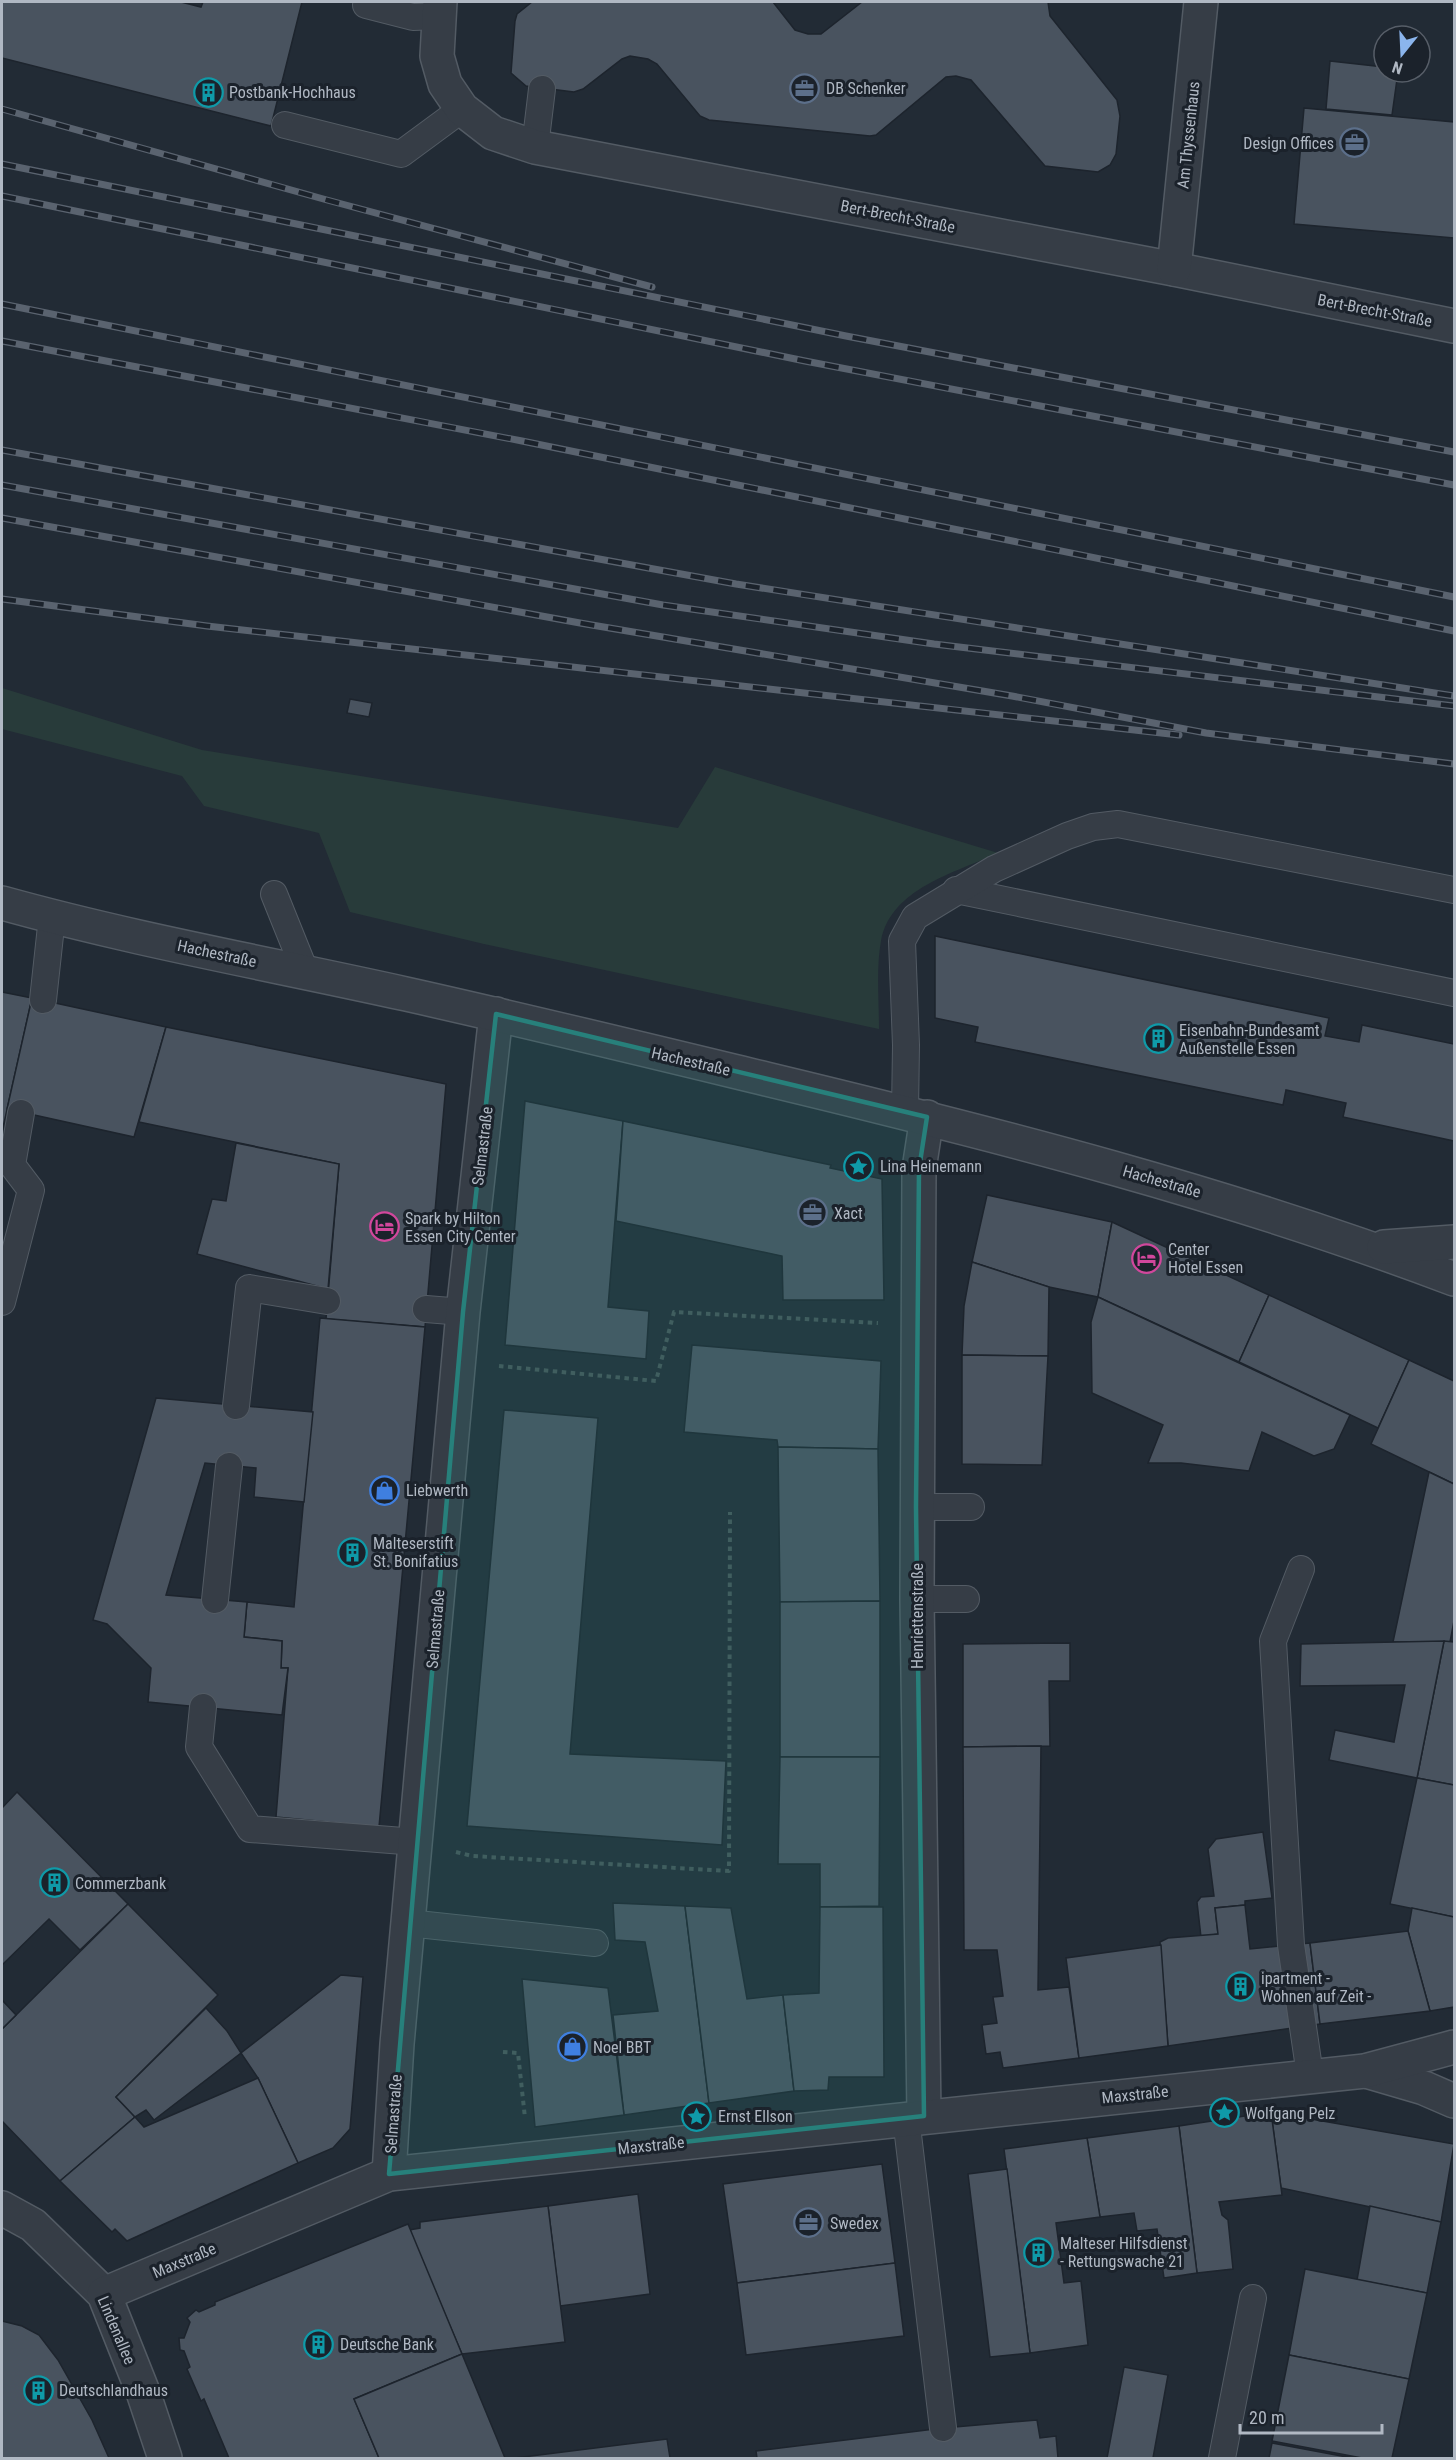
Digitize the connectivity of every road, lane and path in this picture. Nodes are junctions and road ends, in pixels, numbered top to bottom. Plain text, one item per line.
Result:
1 (369, 2) edge
2 (1202, 2) edge
3 (439, 9) edge
4 (543, 89) dead end
5 (462, 109) junction
6 (285, 125) dead end
7 (535, 147) junction
8 (1174, 269) junction
9 (1455, 326) edge
10 (956, 890) junction
11 (1455, 890) edge
12 (273, 894) dead end
13 (2, 903) edge
14 (52, 917) junction
15 (305, 972) junction
16 (1455, 993) edge
17 (43, 1000) dead end
18 (496, 1014) junction
19 (21, 1113) dead end
20 (916, 1114) junction
21 (1455, 1242) edge
22 (1373, 1248) junction
23 (1455, 1279) edge
24 (327, 1301) dead end
25 (2, 1302) edge
26 (426, 1309) dead end
27 (464, 1312) junction
28 (918, 1325) junction
29 (459, 1362) junction
30 (236, 1406) dead end
31 (229, 1466) dead end
32 (916, 1507) junction
33 (971, 1508) dead end
34 (730, 1512) dead end
35 (1301, 1569) dead end
36 (917, 1599) junction
37 (966, 1599) dead end
38 (215, 1600) dead end
39 (203, 1707) dead end
40 (416, 1842) junction
41 (408, 1923) junction
42 (595, 1943) dead end
43 (1455, 2047) edge
44 (503, 2052) dead end
45 (1365, 2071) junction
46 (1310, 2075) junction
47 (1455, 2101) edge
48 (915, 2117) junction
49 (529, 2157) junction
50 (389, 2174) junction
51 (2, 2208) edge
52 (104, 2294) junction
53 (1253, 2298) dead end
54 (943, 2428) dead end
55 (165, 2458) edge
56 (1221, 2458) edge

1 - 3 lane
2 - 8 street, Am Thyssenhaus
3 - 5 street, Bert-Brecht-Straße
4 - 7 lane
5 - 6 lane
5 - 7 street, Bert-Brecht-Straße
7 - 8 street, Bert-Brecht-Straße
8 - 9 street, Bert-Brecht-Straße
10 - 11 lane
10 - 16 lane
10 - 20 lane
12 - 15 lane
13 - 14 street, Hachestraße
14 - 15 street, Hachestraße
14 - 17 lane
15 - 18 street, Hachestraße
18 - 20 street, Hachestraße
18 - 27 street, Selmastraße
19 - 25 lane
20 - 22 street, Hachestraße
20 - 28 street, Henriettenstraße
21 - 22 street, Hachestraße
22 - 23 street, Hachestraße
24 - 30 lane
26 - 27 lane
27 - 29 street, Selmastraße
28 - 29 path
28 - 32 street, Henriettenstraße
29 - 40 street, Selmastraße
31 - 38 lane
32 - 33 lane
32 - 36 street, Henriettenstraße
34 - 40 path
35 - 46 lane
36 - 37 lane
36 - 48 street, Henriettenstraße
39 - 40 lane
40 - 41 street, Selmastraße
41 - 42 lane
41 - 50 street, Selmastraße
43 - 45 street, Maxstraße
44 - 49 path
45 - 46 street, Maxstraße
45 - 47 street, Maxstraße
46 - 48 street, Maxstraße
48 - 49 street, Maxstraße
48 - 54 lane
49 - 50 street, Maxstraße
50 - 52 street, Maxstraße
51 - 52 street, Lindenallee
52 - 55 street, Lindenallee
53 - 56 lane

